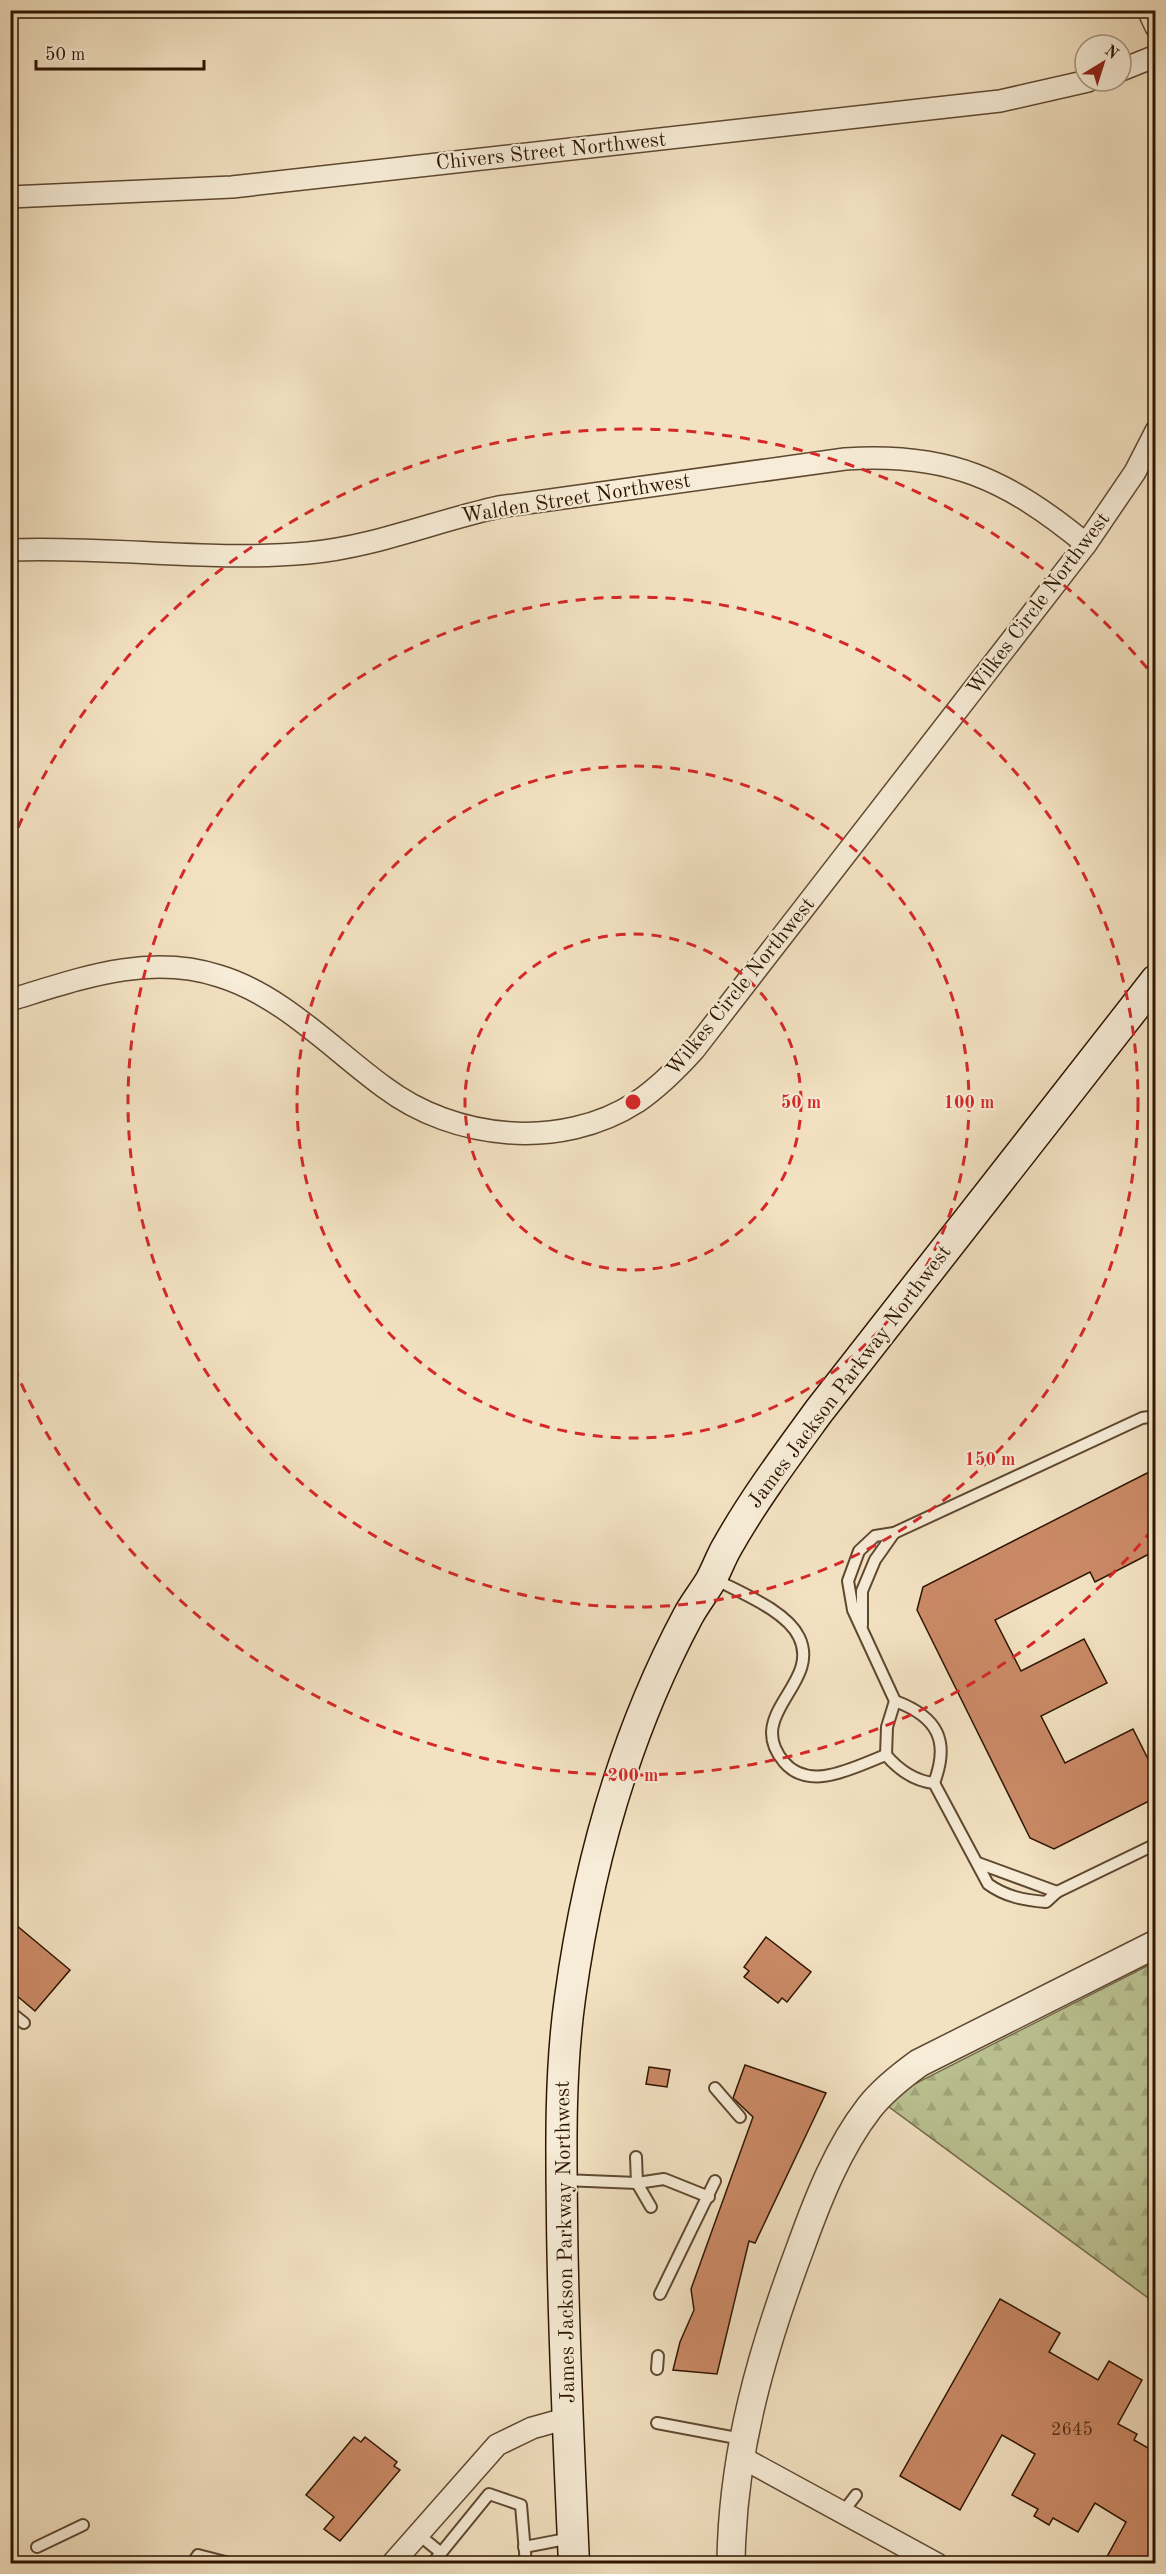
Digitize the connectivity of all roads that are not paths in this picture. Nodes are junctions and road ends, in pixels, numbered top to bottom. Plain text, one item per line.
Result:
1 (1148, 10) edge
2 (1155, 27) edge
3 (1155, 56) edge
4 (1133, 65) edge
5 (1073, 85) edge
6 (10, 197) edge
7 (1155, 431) edge
8 (1086, 544) junction
9 (10, 550) edge
10 (1155, 980) edge
11 (10, 1000) edge
12 (1155, 1416) edge
13 (894, 1533) junction
14 (712, 1578) junction
15 (862, 1625) junction
16 (895, 1701) junction
17 (886, 1755) junction
18 (934, 1784) junction
19 (1155, 1844) edge
20 (978, 1863) junction
21 (1057, 1892) junction
22 (1155, 1944) edge
23 (10, 2012) edge
24 (24, 2023) dead end
25 (715, 2088) dead end
26 (740, 2118) dead end
27 (636, 2157) dead end
28 (562, 2180) junction
29 (715, 2181) dead end
30 (638, 2183) junction
31 (709, 2197) junction
32 (651, 2207) dead end
33 (660, 2294) dead end
34 (658, 2356) dead end
35 (657, 2369) dead end
36 (568, 2418) junction
37 (657, 2423) dead end
38 (741, 2448) junction
39 (856, 2495) dead end
40 (843, 2512) junction
41 (83, 2525) dead end
42 (418, 2534) junction
43 (37, 2547) dead end
44 (524, 2547) junction
45 (573, 2551) edge
46 (440, 2552) junction
47 (229, 2563) edge
48 (192, 2564) edge
49 (392, 2564) edge
50 (432, 2564) edge
51 (526, 2564) edge
52 (731, 2564) edge
53 (937, 2564) edge

1 - 2 street
3 - 4 street
5 - 6 street, Chivers Street Northwest
7 - 8 street, Wilkes Circle Northwest
8 - 9 street, Walden Street Northwest
8 - 11 street, Wilkes Circle Northwest
10 - 14 main road, James Jackson Parkway Northwest
12 - 13 lane
13 - 15 lane
13 - 15 lane
14 - 17 lane
14 - 28 main road, James Jackson Parkway Northwest
15 - 16 lane
16 - 17 lane
16 - 18 lane
17 - 18 lane
18 - 20 lane
19 - 21 lane
20 - 21 lane
20 - 21 lane
22 - 38 street
23 - 24 lane
25 - 26 lane
27 - 30 lane
28 - 30 lane
28 - 36 main road, James Jackson Parkway Northwest
29 - 31 lane
30 - 31 lane
30 - 32 lane
31 - 33 lane
34 - 35 lane
36 - 42 street
36 - 45 main road, James Jackson Parkway Northwest
37 - 38 lane
38 - 40 street
38 - 52 street
39 - 40 lane
40 - 53 street
41 - 43 lane
42 - 46 lane
42 - 49 street
44 - 45 lane
44 - 46 lane
44 - 51 lane
46 - 50 lane
47 - 48 lane

